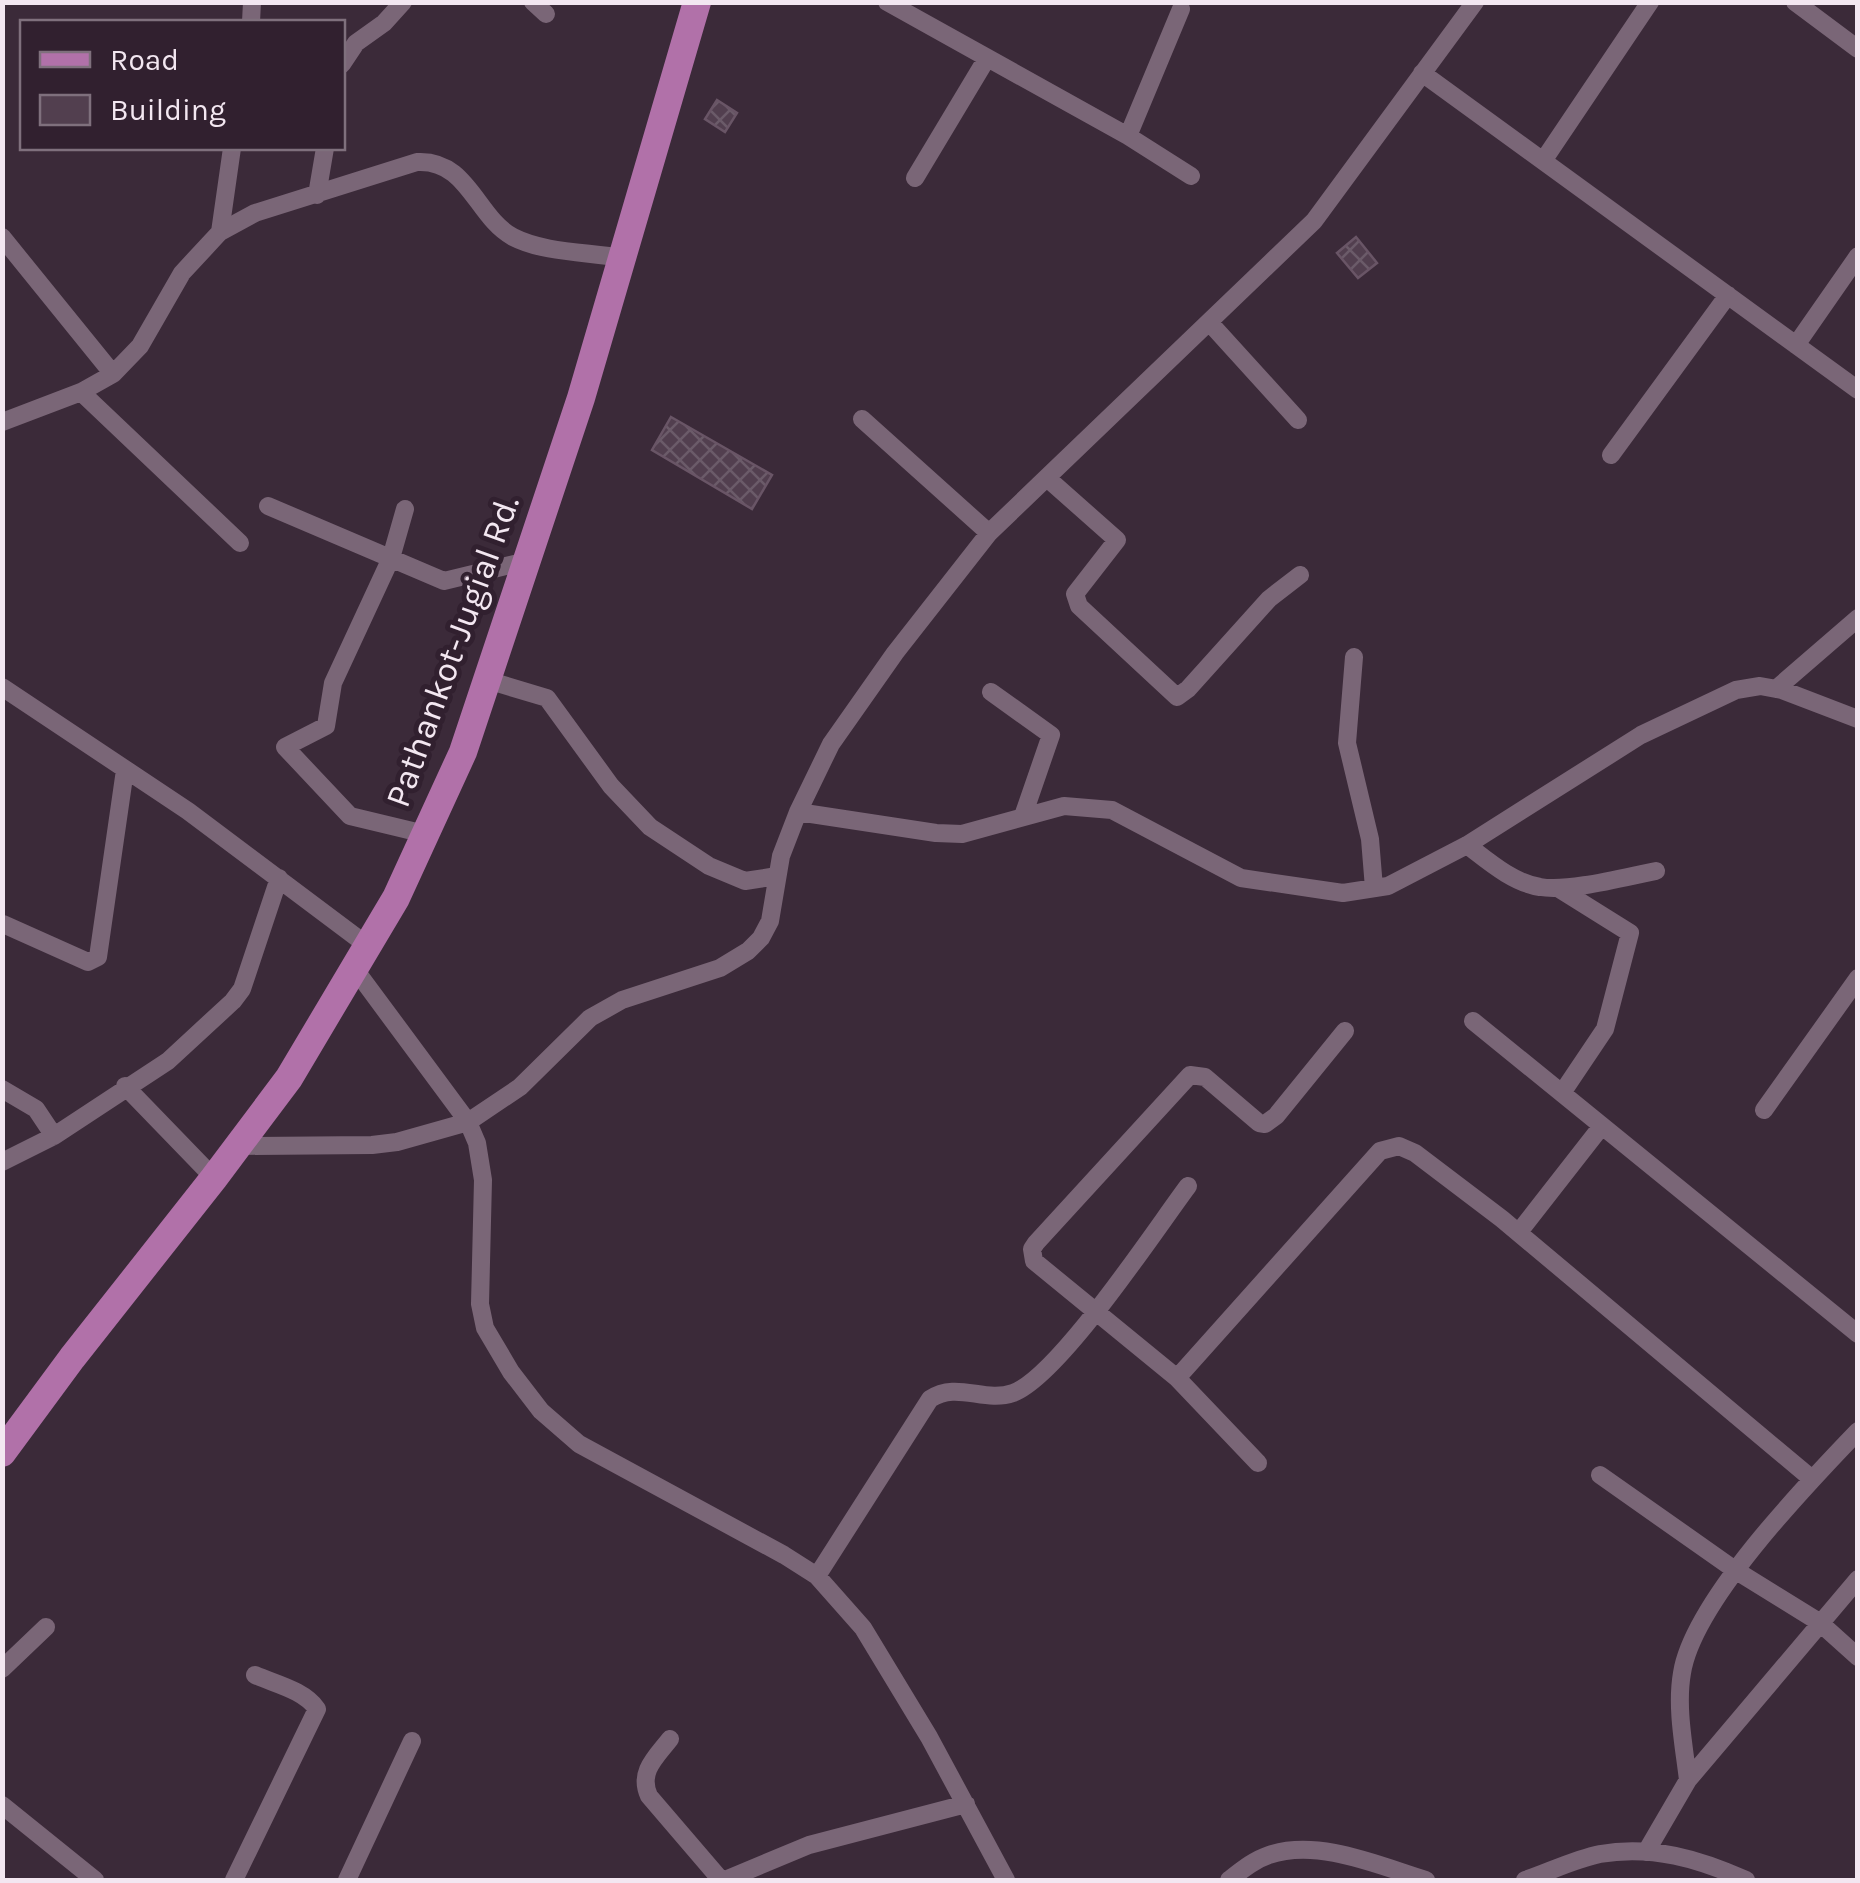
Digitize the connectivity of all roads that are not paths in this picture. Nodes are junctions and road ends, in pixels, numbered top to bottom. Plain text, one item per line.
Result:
1 (402, 2) edge
2 (697, 2) edge
3 (887, 2) edge
4 (1475, 2) edge
5 (1650, 2) edge
6 (1800, 4) edge
7 (1180, 10) dead end
8 (1858, 49) edge
9 (986, 58) junction
10 (345, 60) edge
11 (1422, 73) junction
12 (1128, 136) junction
13 (232, 150) edge
14 (326, 150) edge
15 (1543, 162) junction
16 (1192, 176) dead end
17 (916, 178) dead end
18 (317, 195) junction
19 (220, 232) junction
20 (2, 237) edge
21 (1858, 256) edge
22 (622, 258) junction
23 (1728, 295) junction
24 (1209, 322) junction
25 (1796, 345) junction
26 (113, 374) junction
27 (1858, 390) edge
28 (81, 392) junction
29 (862, 419) dead end
30 (1298, 420) dead end
31 (2, 422) edge
32 (1610, 456) dead end
33 (1047, 478) junction
34 (268, 506) dead end
35 (405, 510) dead end
36 (989, 533) junction
37 (240, 543) dead end
38 (391, 558) junction
39 (526, 561) junction
40 (1300, 576) dead end
41 (1858, 618) edge
42 (1354, 658) dead end
43 (487, 680) junction
44 (2, 688) edge
45 (1776, 689) junction
46 (991, 692) dead end
47 (1858, 719) edge
48 (124, 770) junction
49 (798, 812) junction
50 (1023, 816) junction
51 (426, 834) junction
52 (1466, 845) junction
53 (1656, 872) dead end
54 (777, 876) junction
55 (279, 878) junction
56 (1374, 888) junction
57 (1558, 888) junction
58 (3, 924) edge
59 (361, 957) junction
60 (1858, 978) edge
61 (1473, 1022) dead end
62 (1345, 1031) dead end
63 (125, 1086) junction
64 (2, 1090) edge
65 (1562, 1093) junction
66 (1764, 1110) dead end
67 (468, 1122) junction
68 (1602, 1127) junction
69 (54, 1136) junction
70 (238, 1146) junction
71 (2, 1162) edge
72 (214, 1178) junction
73 (1188, 1186) dead end
74 (1519, 1232) junction
75 (1096, 1311) junction
76 (1858, 1334) edge
77 (1177, 1378) junction
78 (1855, 1437) edge
79 (2, 1453) edge
80 (1258, 1462) dead end
81 (1600, 1476) dead end
82 (1812, 1479) junction
83 (1735, 1570) junction
84 (817, 1576) junction
85 (1858, 1578) edge
86 (1819, 1622) junction
87 (46, 1627) dead end
88 (1858, 1657) edge
89 (2, 1668) edge
90 (255, 1675) dead end
91 (670, 1739) dead end
92 (412, 1740) dead end
93 (1688, 1780) junction
94 (966, 1804) junction
95 (2, 1805) edge
96 (1646, 1852) junction
97 (95, 1880) edge
98 (234, 1880) edge
99 (346, 1880) edge
100 (723, 1880) edge
101 (1006, 1880) edge
102 (1229, 1880) edge
103 (1426, 1880) edge
104 (1525, 1880) edge
105 (1746, 1880) edge

1 - 10 street
2 - 22 main road, Pathankot-Jugial Rd.
3 - 9 street
4 - 11 street
5 - 15 street
6 - 8 street
7 - 12 street
9 - 12 street
9 - 17 street
11 - 15 street
11 - 24 street
12 - 16 street
13 - 19 street
14 - 18 street
15 - 23 street
18 - 19 street
18 - 22 street
19 - 26 street
20 - 26 street
21 - 25 street
22 - 39 main road, Pathankot-Jugial Rd.
23 - 25 street
23 - 32 street
24 - 30 street
24 - 33 street
25 - 27 street
26 - 28 street
28 - 31 street
28 - 37 street
29 - 36 street
33 - 36 street
33 - 40 street
34 - 38 street
35 - 38 street
36 - 49 street
38 - 39 street
38 - 51 street
39 - 43 main road, Pathankot-Jugial Rd.
41 - 45 street
42 - 56 street
43 - 51 main road, Pathankot-Jugial Rd.
43 - 54 street
44 - 48 street
45 - 47 street
45 - 52 street
46 - 50 street
48 - 55 street
48 - 58 street
49 - 50 street
49 - 54 street
50 - 56 street
51 - 59 main road, Pathankot-Jugial Rd.
52 - 56 street
52 - 57 street
53 - 57 street
54 - 67 street
55 - 59 street
55 - 63 street
57 - 65 street
59 - 67 street
59 - 70 main road, Pathankot-Jugial Rd.
60 - 66 street
61 - 65 street
62 - 75 street
63 - 69 street
63 - 72 street
64 - 69 street
65 - 68 street
67 - 70 street
67 - 84 street
68 - 74 street
68 - 76 street
69 - 71 street
70 - 72 main road, Pathankot-Jugial Rd.
72 - 79 main road, Pathankot-Jugial Rd.
73 - 75 street
74 - 77 street
74 - 82 street
75 - 77 street
75 - 84 street
77 - 80 street
78 - 82 street
81 - 83 street
82 - 83 street
83 - 86 street
83 - 93 street
84 - 94 street
85 - 86 street
86 - 88 street
86 - 93 street
87 - 89 street
90 - 98 street
91 - 100 street
92 - 99 street
93 - 96 street
94 - 100 street
94 - 101 street
95 - 97 street
96 - 104 street
96 - 105 street
102 - 103 street

